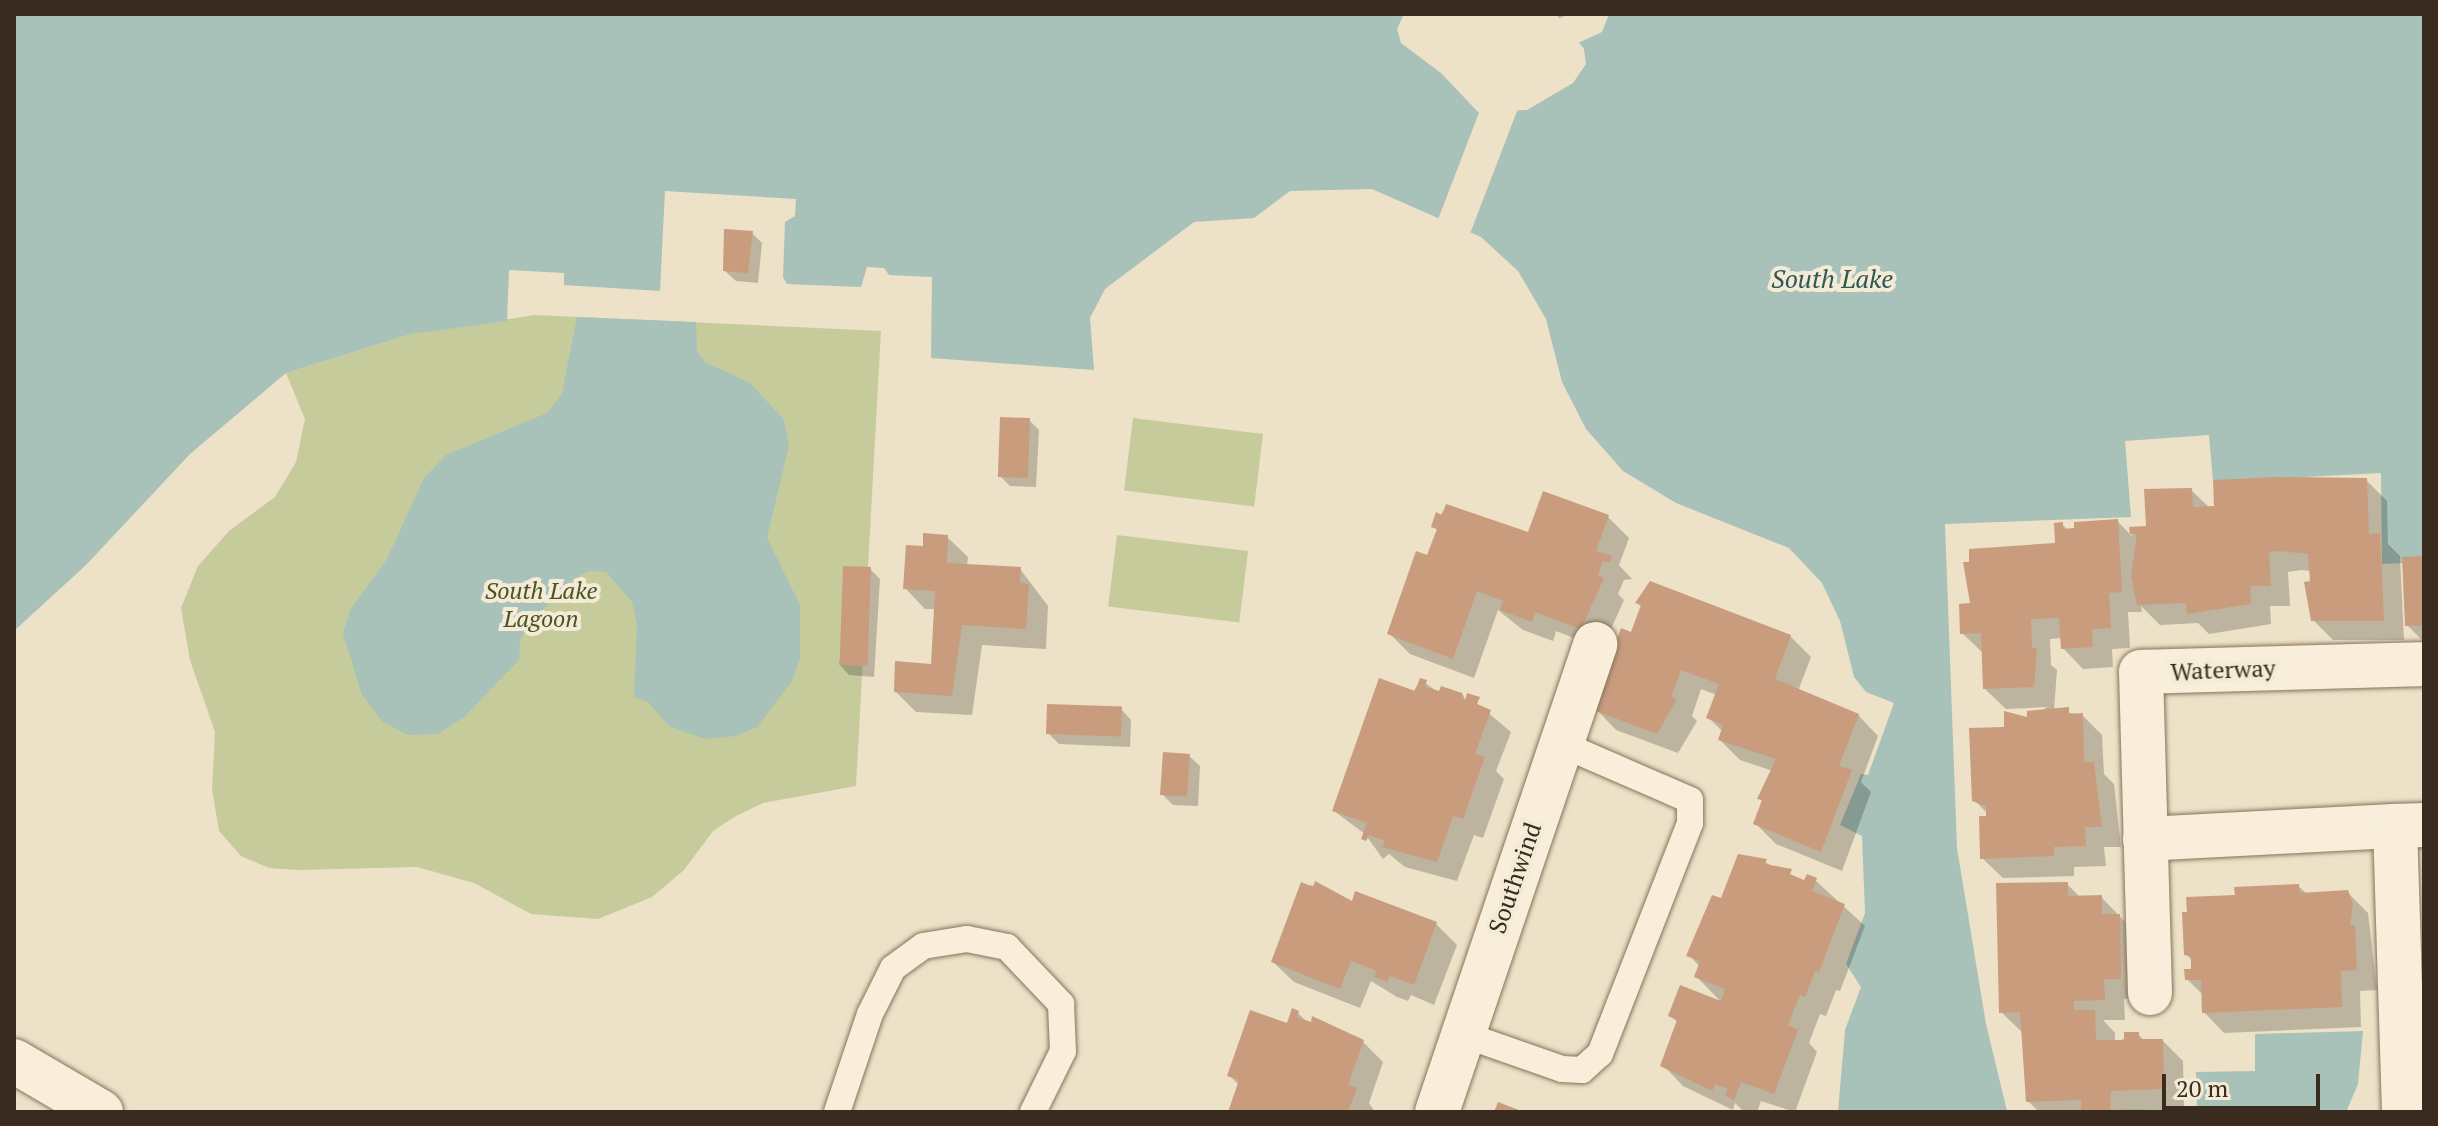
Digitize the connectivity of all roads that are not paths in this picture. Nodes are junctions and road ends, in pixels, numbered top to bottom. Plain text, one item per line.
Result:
1 (1595, 644) dead end
2 (2424, 664) edge
3 (1561, 744) junction
4 (2409, 826) edge
5 (2145, 839) junction
6 (2150, 993) dead end
7 (1462, 1034) junction
8 (14, 1061) edge
9 (101, 1112) edge
10 (837, 1112) edge
11 (1033, 1112) edge
12 (1437, 1112) edge
13 (2404, 1112) edge
14 (2412, 1112) edge
15 (2424, 1112) edge

1 - 3 street, Southwind
2 - 5 street, Waterway
3 - 7 street, Southwind
3 - 7 lane
4 - 5 street
4 - 13 street
5 - 6 street, Waterway
7 - 12 street, Southwind
8 - 9 street
10 - 11 lane
14 - 15 street

